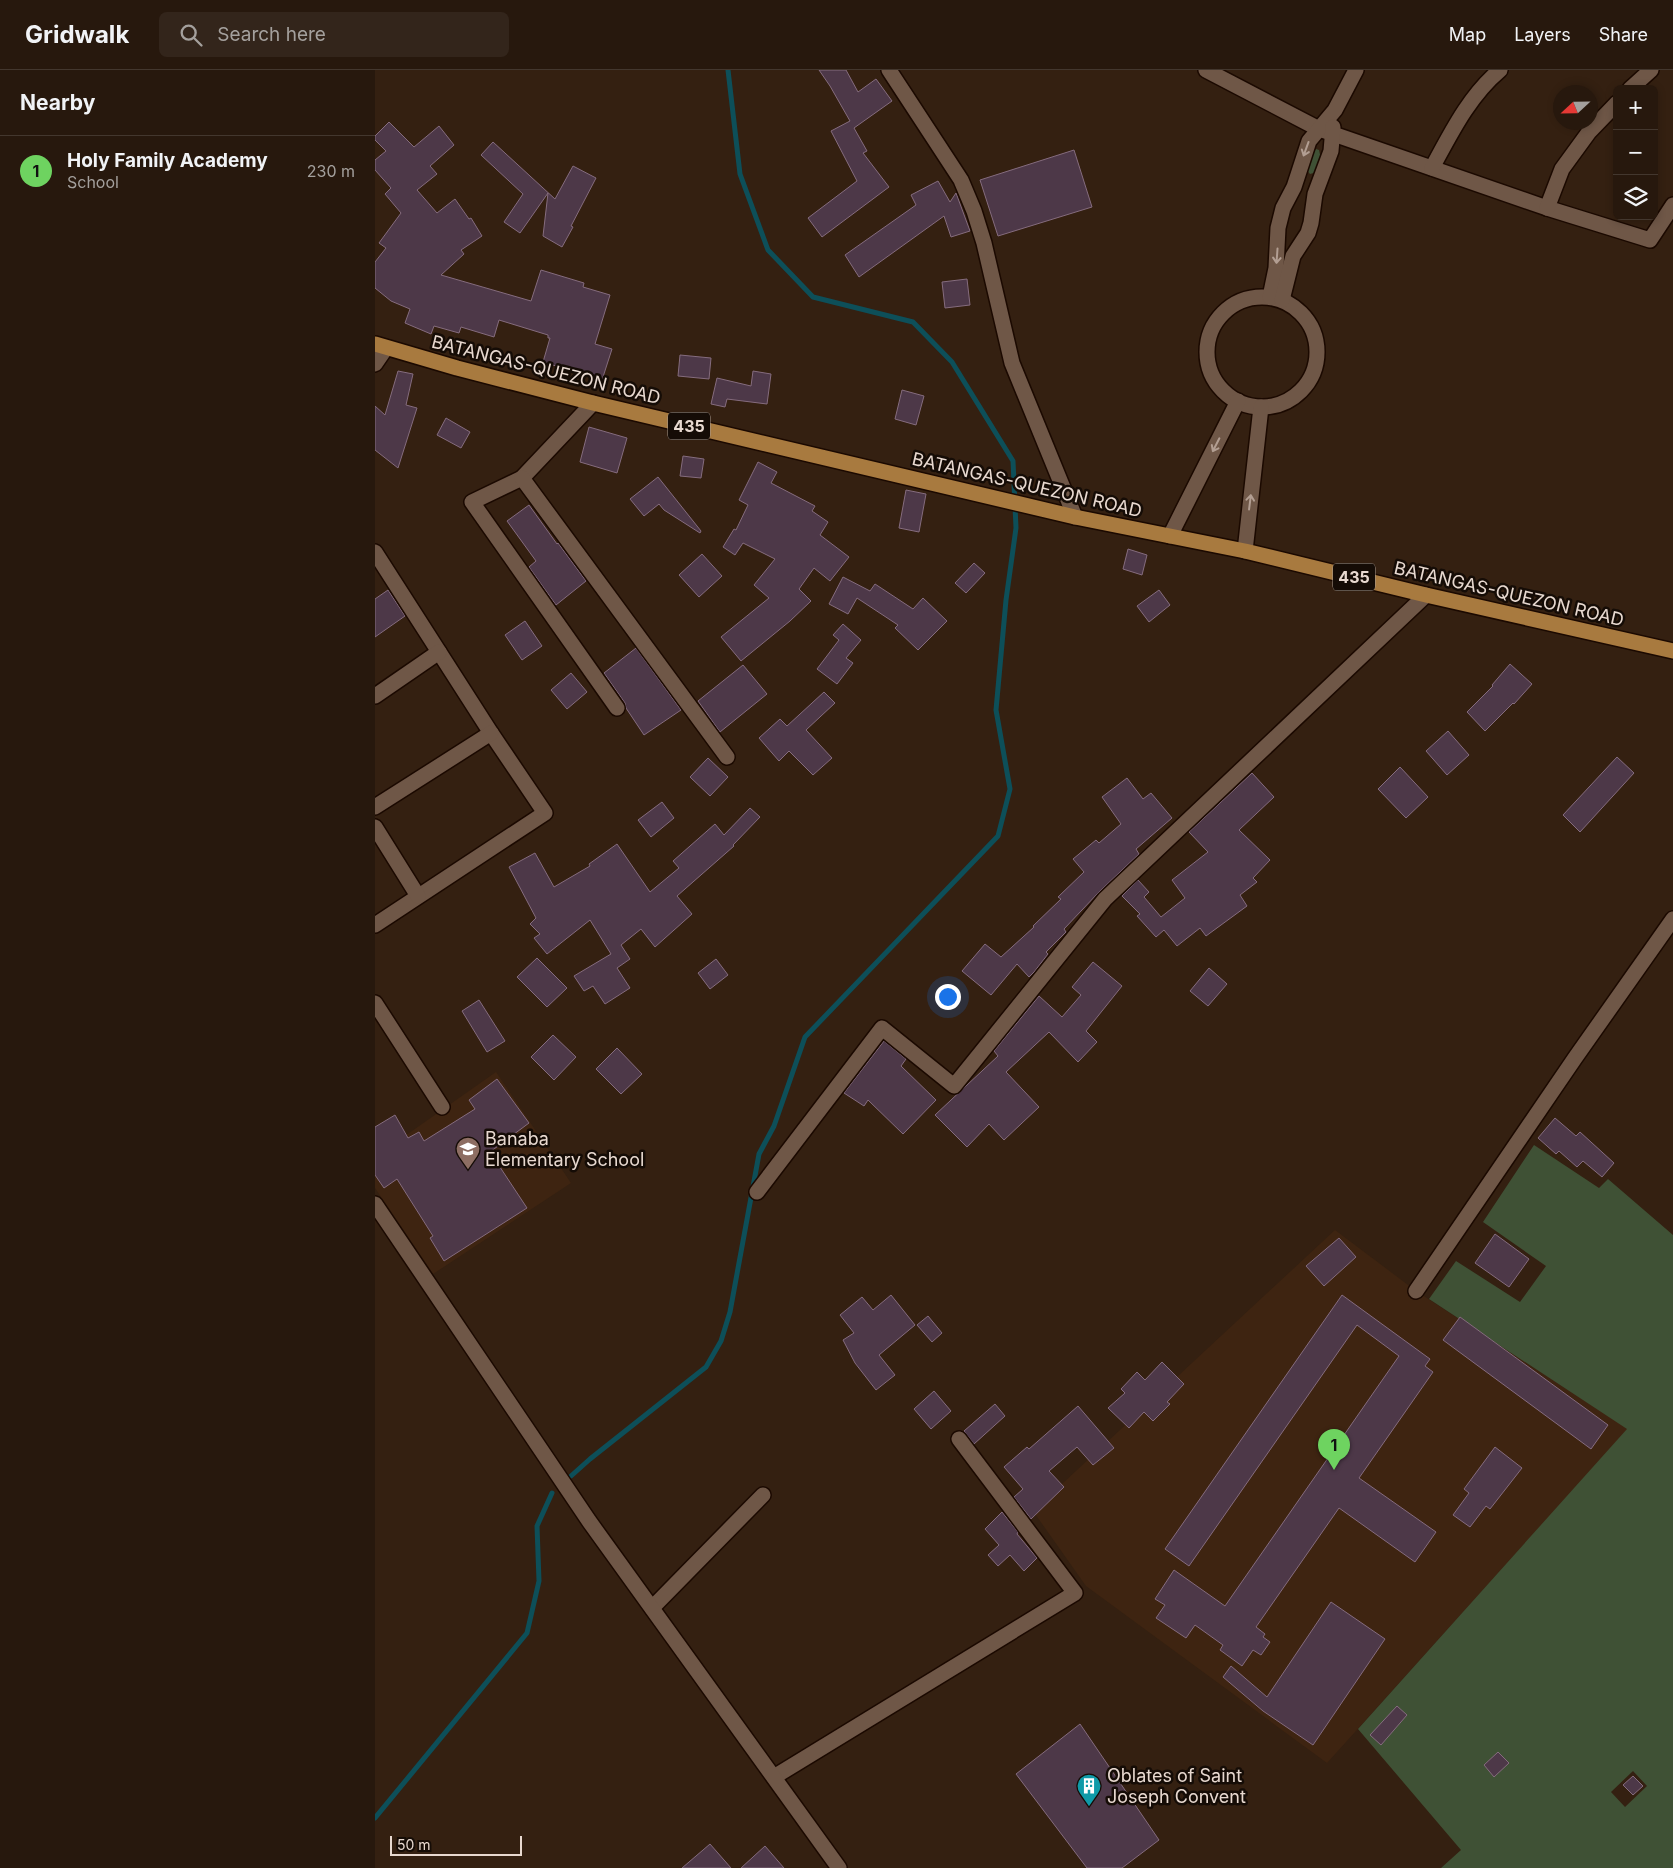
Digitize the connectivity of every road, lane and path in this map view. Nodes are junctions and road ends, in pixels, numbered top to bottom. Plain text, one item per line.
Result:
1 (889, 70) edge
2 (1356, 70) edge
3 (1500, 70) edge
4 (1651, 70) edge
5 (1210, 71) edge
6 (1634, 85) edge
7 (1613, 107) edge
8 (1326, 132) junction
9 (1433, 168) junction
10 (1295, 187) junction
11 (1315, 194) junction
12 (1673, 205) edge
13 (1547, 208) junction
14 (1276, 298) junction
15 (381, 346) edge
16 (375, 364) edge
17 (1237, 401) junction
18 (593, 403) junction
19 (1261, 407) junction
20 (521, 478) junction
21 (1075, 517) junction
22 (1170, 536) junction
23 (1245, 550) junction
24 (375, 552) edge
25 (381, 576) edge
26 (1426, 595) junction
27 (1673, 651) edge
28 (439, 652) junction
29 (375, 696) edge
30 (617, 708) dead end
31 (491, 734) junction
32 (727, 757) dead end
33 (375, 806) edge
34 (375, 827) edge
35 (418, 896) junction
36 (1673, 919) edge
37 (375, 925) edge
38 (375, 1003) edge
39 (443, 1106) dead end
40 (757, 1192) dead end
41 (375, 1204) edge
42 (1416, 1291) dead end
43 (959, 1439) dead end
44 (763, 1496) dead end
45 (652, 1608) junction
46 (774, 1777) junction
47 (839, 1868) edge

1 - 21 street
2 - 8 street
3 - 9 street
4 - 6 street
5 - 8 street
7 - 13 street
8 - 9 street
8 -> 10 street
8 - 11 street
9 - 13 street
10 - 11 street
10 -> 14 street
11 - 14 street
12 - 13 street
14 - 17 street
14 - 19 street
15 - 16 street
15 - 18 main road, BATANGAS-QUEZON ROAD / 435
17 - 19 street
17 -> 22 street
18 - 20 street
18 - 21 main road, BATANGAS-QUEZON ROAD / 435
23 -> 19 street
20 - 30 street
20 - 32 street
21 - 22 main road, BATANGAS-QUEZON ROAD / 435
22 - 23 main road, BATANGAS-QUEZON ROAD / 435
23 - 26 main road, BATANGAS-QUEZON ROAD / 435
24 - 25 street
25 - 28 street
26 - 27 main road, BATANGAS-QUEZON ROAD / 435
26 - 40 street
28 - 29 street
28 - 31 street
31 - 33 street
31 - 35 street
34 - 35 street
35 - 37 street
36 - 42 street
38 - 39 street
41 - 45 street
43 - 46 street
44 - 45 street
45 - 46 street
46 - 47 street

